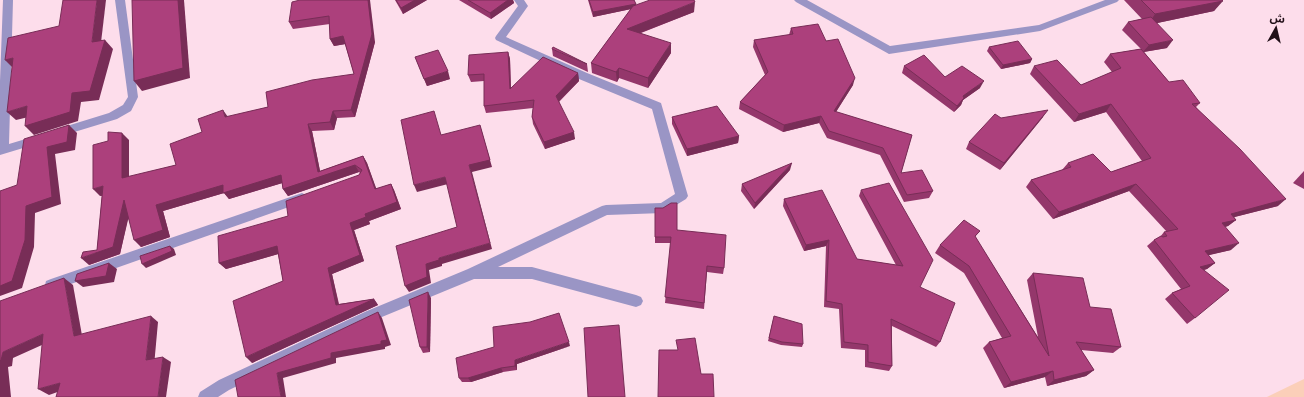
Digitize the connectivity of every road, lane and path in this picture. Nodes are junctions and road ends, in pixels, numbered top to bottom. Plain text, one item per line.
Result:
1 (8, 0) edge
2 (120, 0) edge
3 (519, 0) edge
4 (799, 0) edge
5 (1114, 0) edge
6 (2, 98) edge
7 (2, 151) edge
8 (313, 194) edge
9 (473, 273) junction
10 (37, 290) edge
11 (636, 301) dead end
12 (205, 397) edge

1 - 6 street
2 - 7 street
3 - 9 street
4 - 5 street
6 - 7 street
8 - 10 street
9 - 11 street
9 - 12 street

